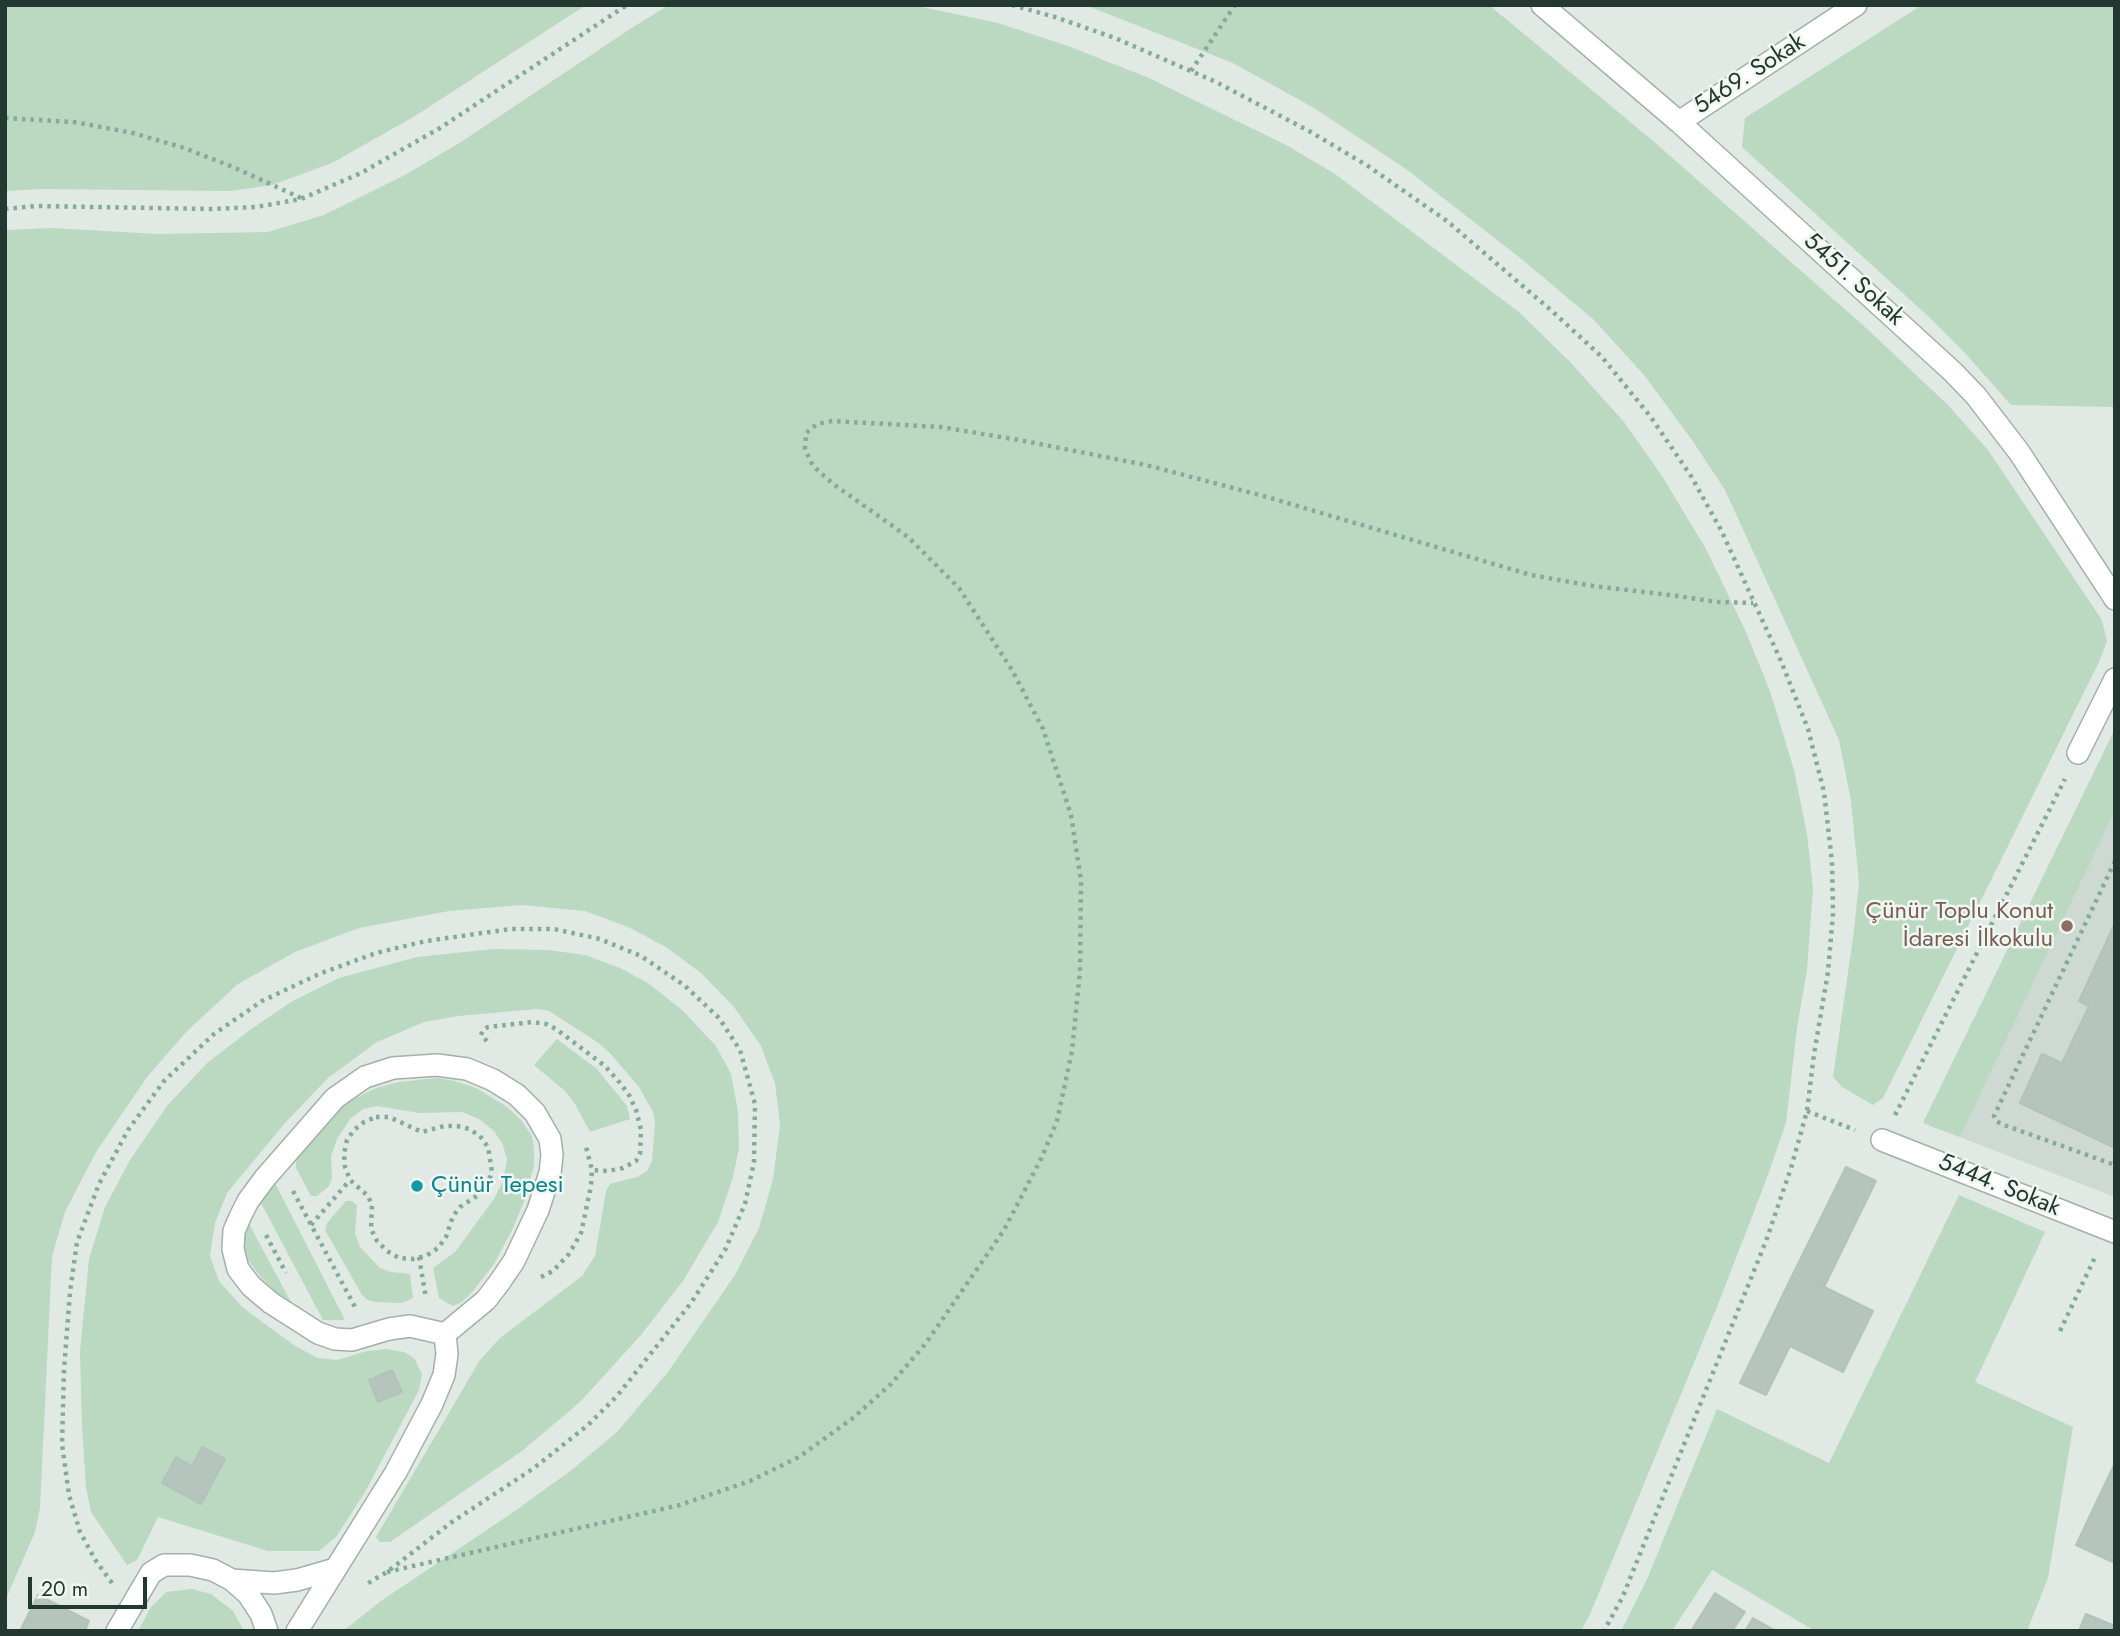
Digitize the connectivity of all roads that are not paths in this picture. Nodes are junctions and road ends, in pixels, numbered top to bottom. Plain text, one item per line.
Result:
1 (1542, 5) edge
2 (1856, 5) edge
3 (1679, 122) junction
4 (2115, 599) edge
5 (2115, 679) edge
6 (2078, 753) road end
7 (1882, 1140) road end
8 (2112, 1231) edge
9 (445, 1334) junction
10 (335, 1569) junction
11 (232, 1580) junction
12 (117, 1631) edge
13 (267, 1631) edge
14 (297, 1631) edge

1 - 3 street, 5451. Sokak
2 - 3 street, 5469. Sokak
3 - 4 street, 5451. Sokak
5 - 6 street
7 - 8 street, 5444. Sokak
9 - 9 street
9 - 10 street
10 - 11 street
10 - 14 street
11 - 12 street
11 - 13 street

